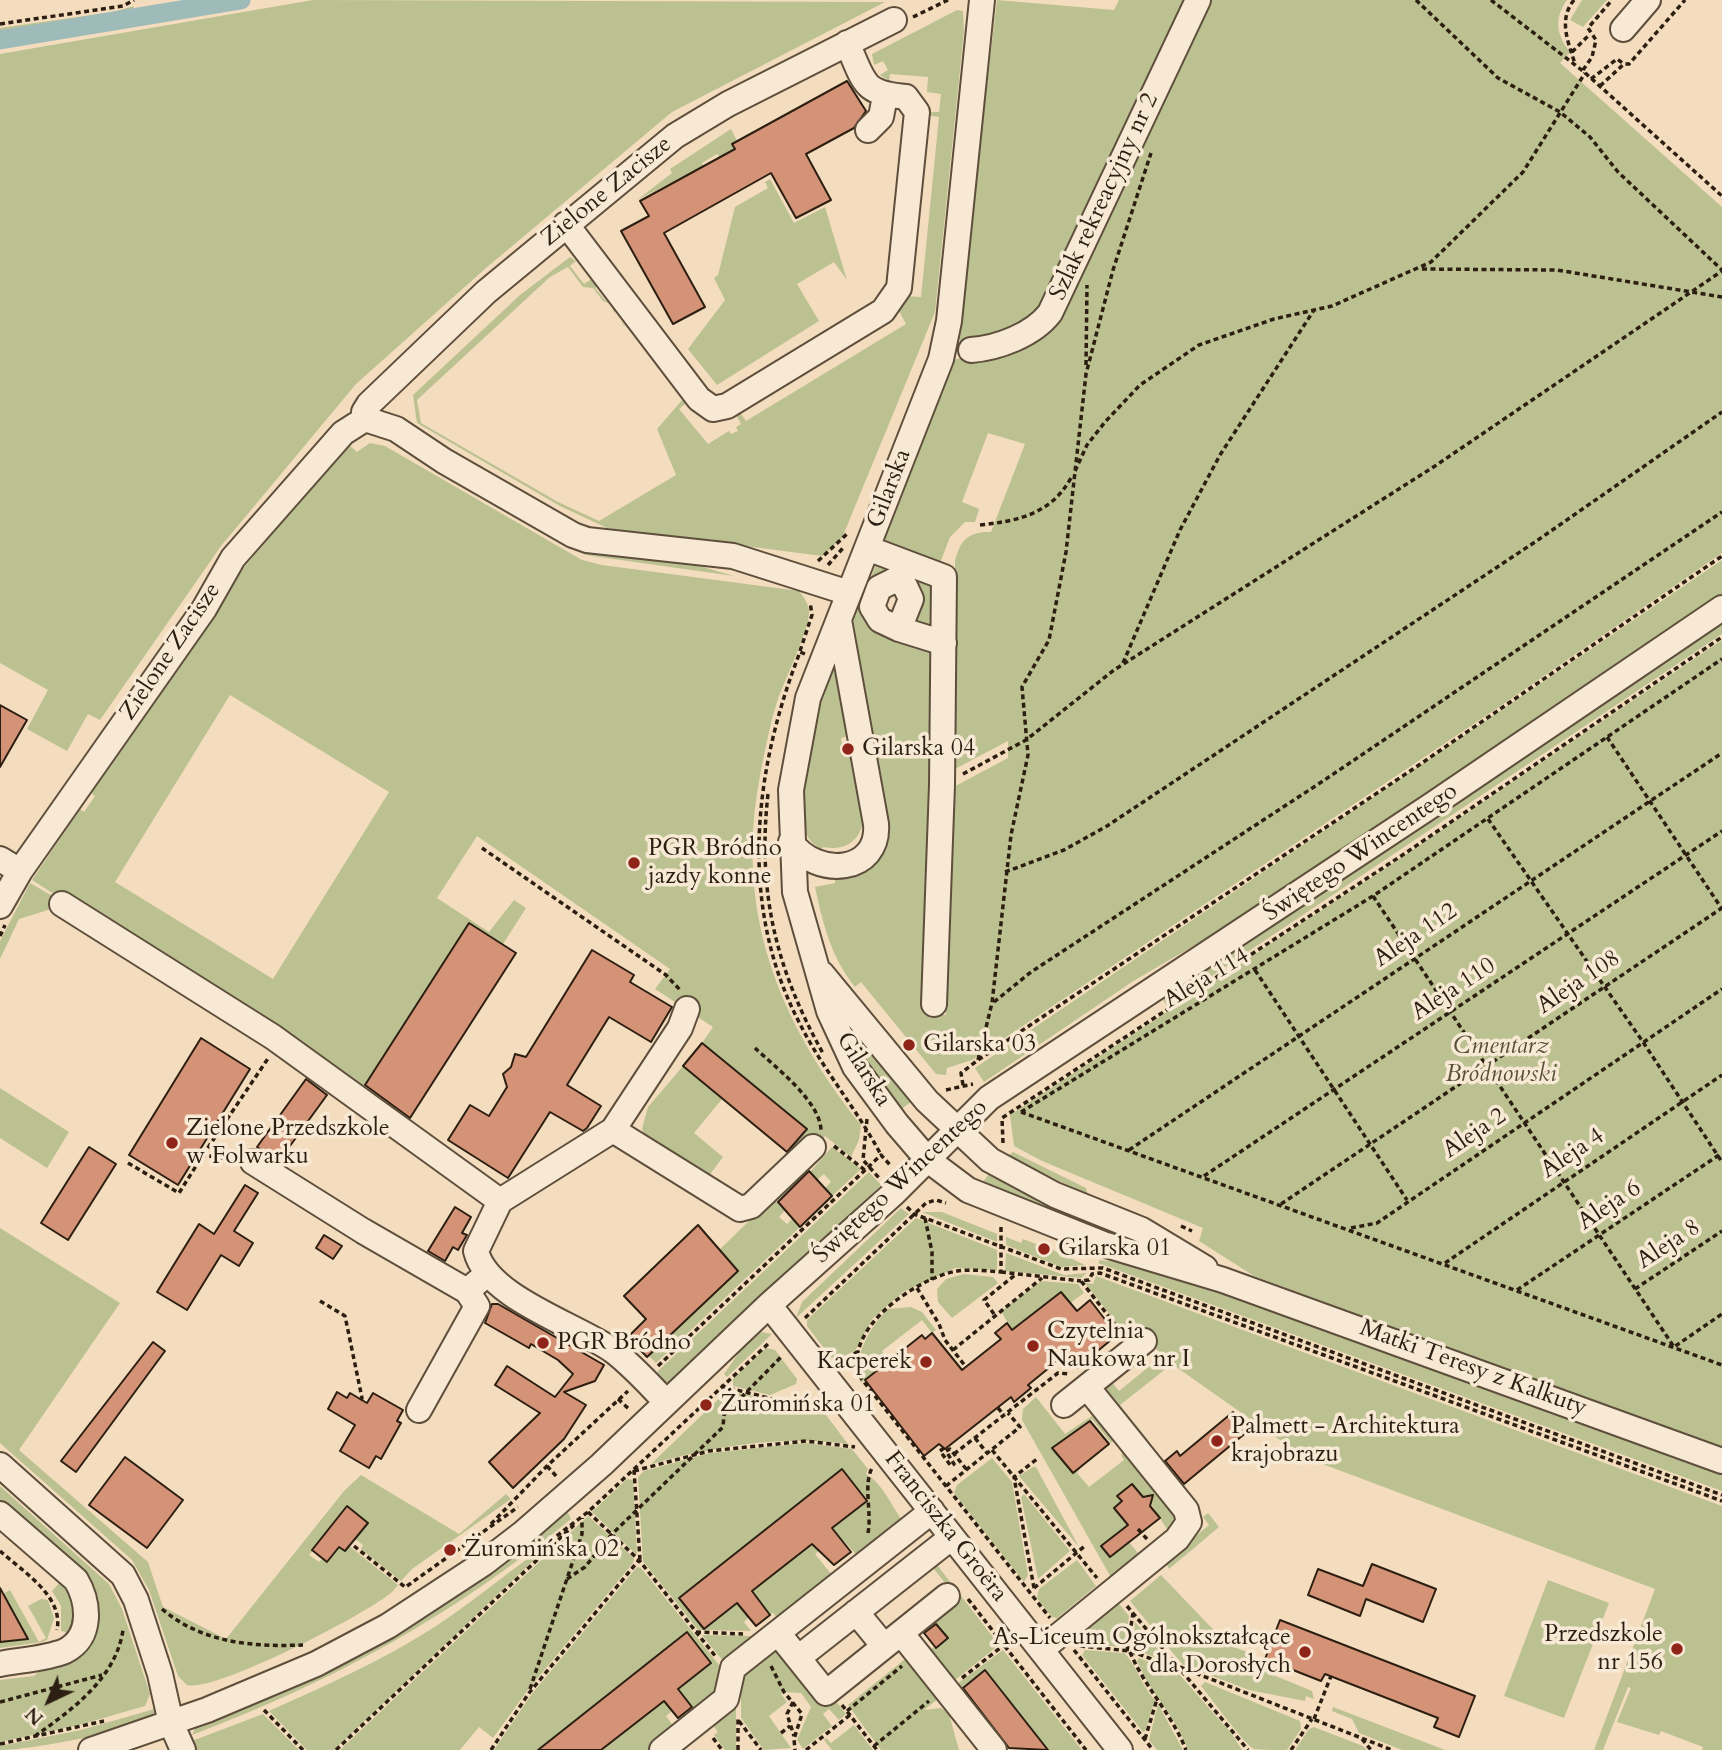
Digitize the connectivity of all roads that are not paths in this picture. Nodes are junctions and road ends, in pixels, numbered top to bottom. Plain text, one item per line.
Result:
1 (982, 0) edge
2 (1198, 0) edge
3 (1648, 0) edge
4 (889, 22) road end
5 (1623, 29) dead end
6 (847, 43) junction
7 (885, 96) junction
8 (869, 131) dead end
9 (566, 224) junction
10 (971, 350) dead end
11 (365, 419) junction
12 (867, 548) junction
13 (849, 593) junction
14 (1722, 608) edge
15 (839, 619) junction
16 (899, 629) dead end
17 (944, 643) junction
18 (791, 842) junction
19 (10, 865) edge
20 (62, 904) dead end
21 (0, 906) edge
22 (819, 970) junction
23 (934, 1004) dead end
24 (687, 1009) road end
25 (613, 1130) junction
26 (957, 1130) junction
27 (813, 1147) road end
28 (928, 1160) junction
29 (253, 1162) dead end
30 (500, 1201) junction
31 (487, 1274) junction
32 (1223, 1280) junction
33 (467, 1291) junction
34 (769, 1305) junction
35 (1135, 1340) road end
36 (1083, 1381) junction
37 (666, 1402) junction
38 (1064, 1405) dead end
39 (419, 1410) dead end
40 (1722, 1461) edge
41 (0, 1465) edge
42 (932, 1511) junction
43 (0, 1514) edge
44 (952, 1536) junction
45 (947, 1596) dead end
46 (856, 1612) junction
47 (767, 1633) junction
48 (893, 1640) junction
49 (1041, 1650) junction
50 (807, 1651) junction
51 (0, 1664) edge
52 (160, 1674) junction
53 (208, 1710) junction
54 (171, 1723) junction
55 (91, 1750) edge
56 (184, 1750) edge
57 (662, 1750) edge
58 (994, 1750) edge
59 (1120, 1750) edge

1 - 12 street, Gilarska
2 - 10 street, Szlak rekreacyjny nr 2
3 - 5 street
4 - 6 street, Zielone Zacisze
6 - 7 street
6 - 9 street, Zielone Zacisze
7 - 8 street
7 - 9 street
9 - 11 street, Zielone Zacisze
11 - 13 street
11 - 19 street, Zielone Zacisze
12 - 13 street, Gilarska
12 - 17 street
13 - 15 street, Gilarska
14 - 26 street, Świętego Wincentego
15 - 18 street, Gilarska
15 - 18 street
16 - 17 street
17 - 23 street
18 - 22 street, Gilarska
19 - 21 street, Zielone Zacisze
20 - 30 street
22 - 26 street, Gilarska
22 - 28 street, Gilarska
24 - 25 street
25 - 27 street
25 - 30 street
26 - 28 street, Świętego Wincentego
26 - 32 street, Matki Teresy z Kalkuty
28 - 32 street, Matki Teresy z Kalkuty
28 - 34 street, Świętego Wincentego
29 - 33 street
30 - 31 street
31 - 33 street
31 - 37 street
32 - 40 street, Matki Teresy z Kalkuty
33 - 39 street
34 - 37 street, Świętego Wincentego
34 - 42 street, Franciszka Groëra
35 - 36 street
36 - 38 street
36 - 49 street
37 - 53 street, Świętego Wincentego
41 - 52 street
42 - 44 street, Franciszka Groëra
42 - 47 street
43 - 51 street
44 - 46 street
44 - 49 street, Franciszka Groëra
45 - 48 street
46 - 48 street
46 - 50 street
47 - 50 street
47 - 57 street
48 - 50 street
48 - 58 street
49 - 59 street, Franciszka Groëra
52 - 53 street
52 - 54 street
53 - 54 street, Świętego Wincentego
54 - 55 street, Świętego Wincentego
54 - 56 street

